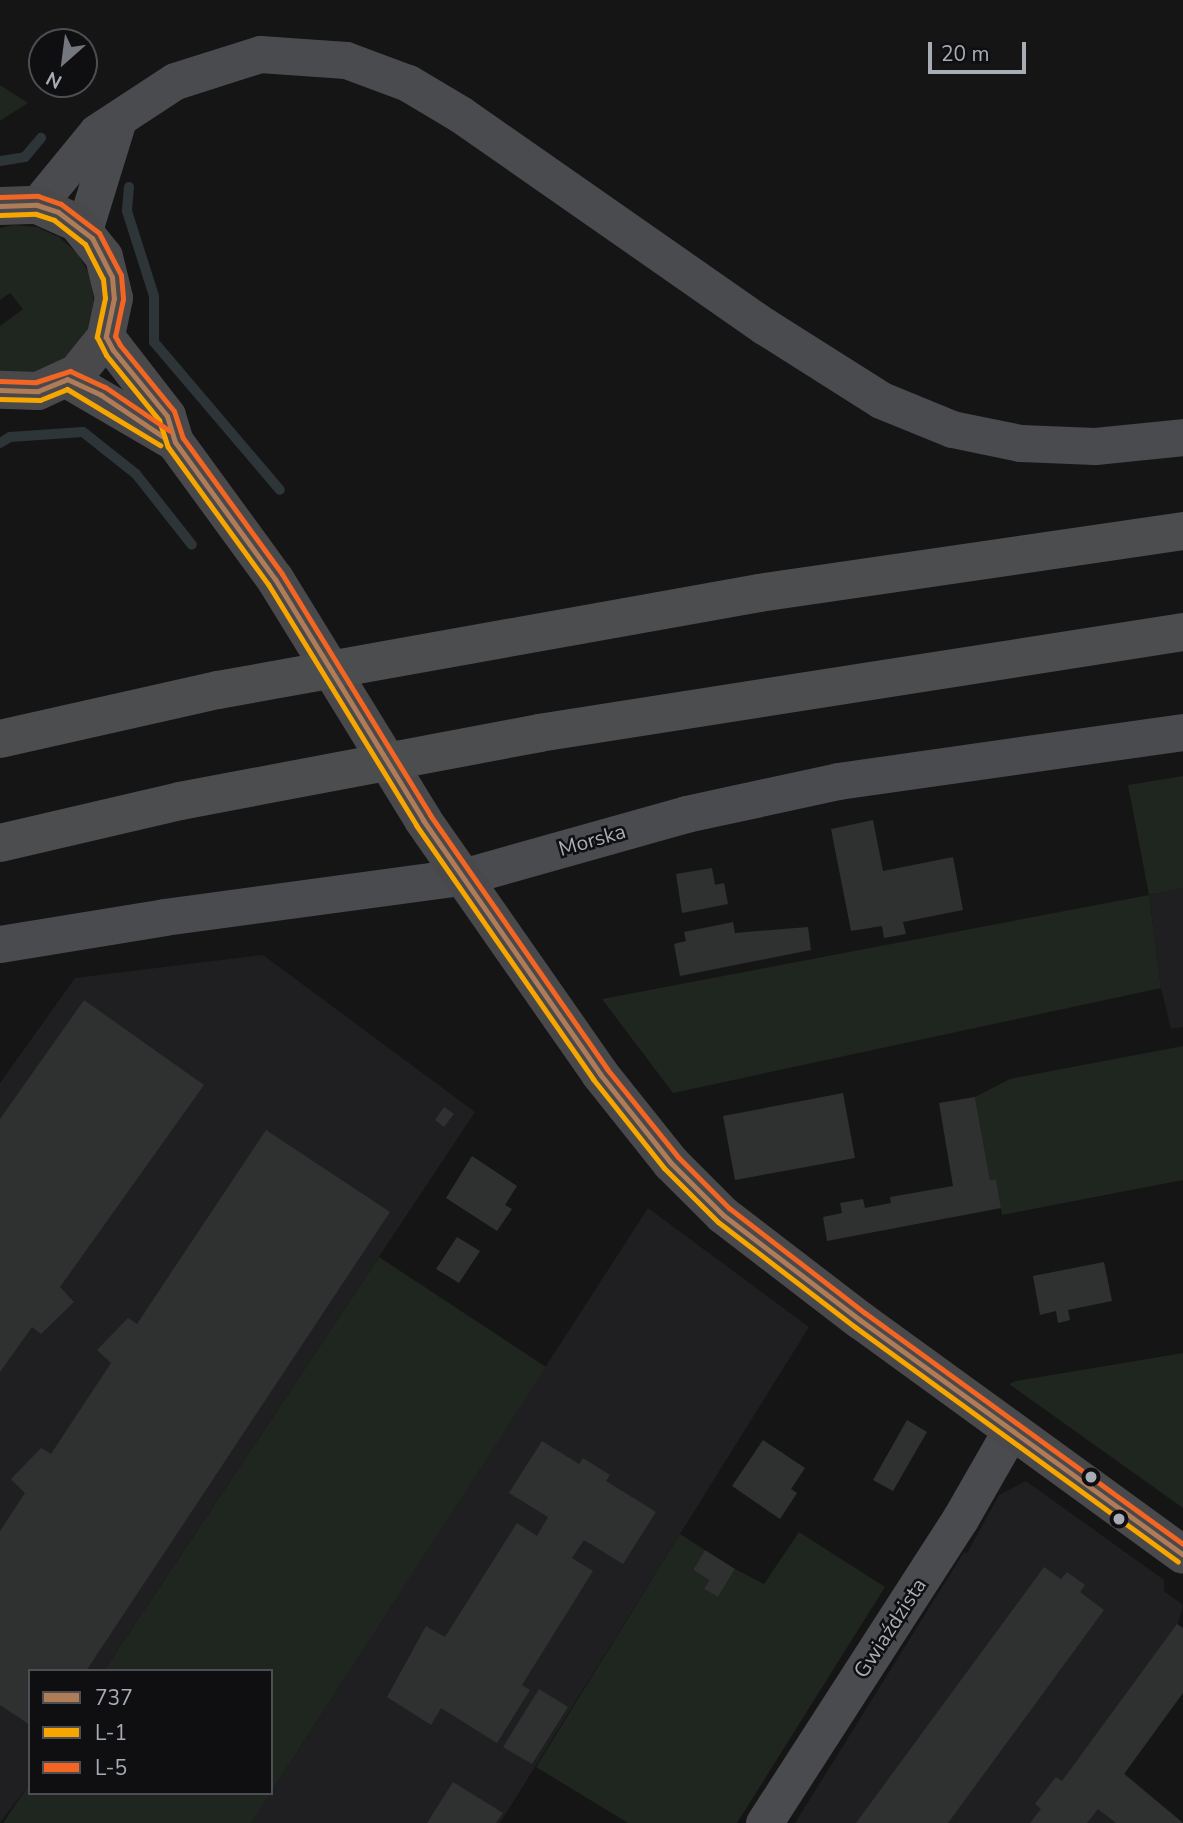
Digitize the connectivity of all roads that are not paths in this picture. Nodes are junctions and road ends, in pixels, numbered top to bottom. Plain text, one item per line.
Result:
1 (117, 123) junction
2 (37, 205) junction
3 (0, 206) edge
4 (85, 230) junction
5 (106, 337) junction
6 (67, 379) junction
7 (0, 390) edge
8 (1183, 437) edge
9 (175, 442) junction
10 (1183, 531) edge
11 (1183, 632) edge
12 (1183, 732) edge
13 (0, 739) edge
14 (0, 843) edge
15 (466, 876) junction
16 (0, 944) edge
17 (1011, 1430) junction
18 (1183, 1555) edge
19 (764, 1823) edge

1 - 2 street
1 - 4 street
1 - 8 street
2 - 3 street
2 - 4 street
4 - 5 street
5 - 6 street
5 - 9 street
6 - 7 street
6 - 9 street
9 - 15 street
10 - 13 highway
11 - 14 highway
12 - 15 street, Morska
15 - 16 street, Morska
15 - 17 street
17 - 18 street
17 - 19 street, Gwiaździsta

